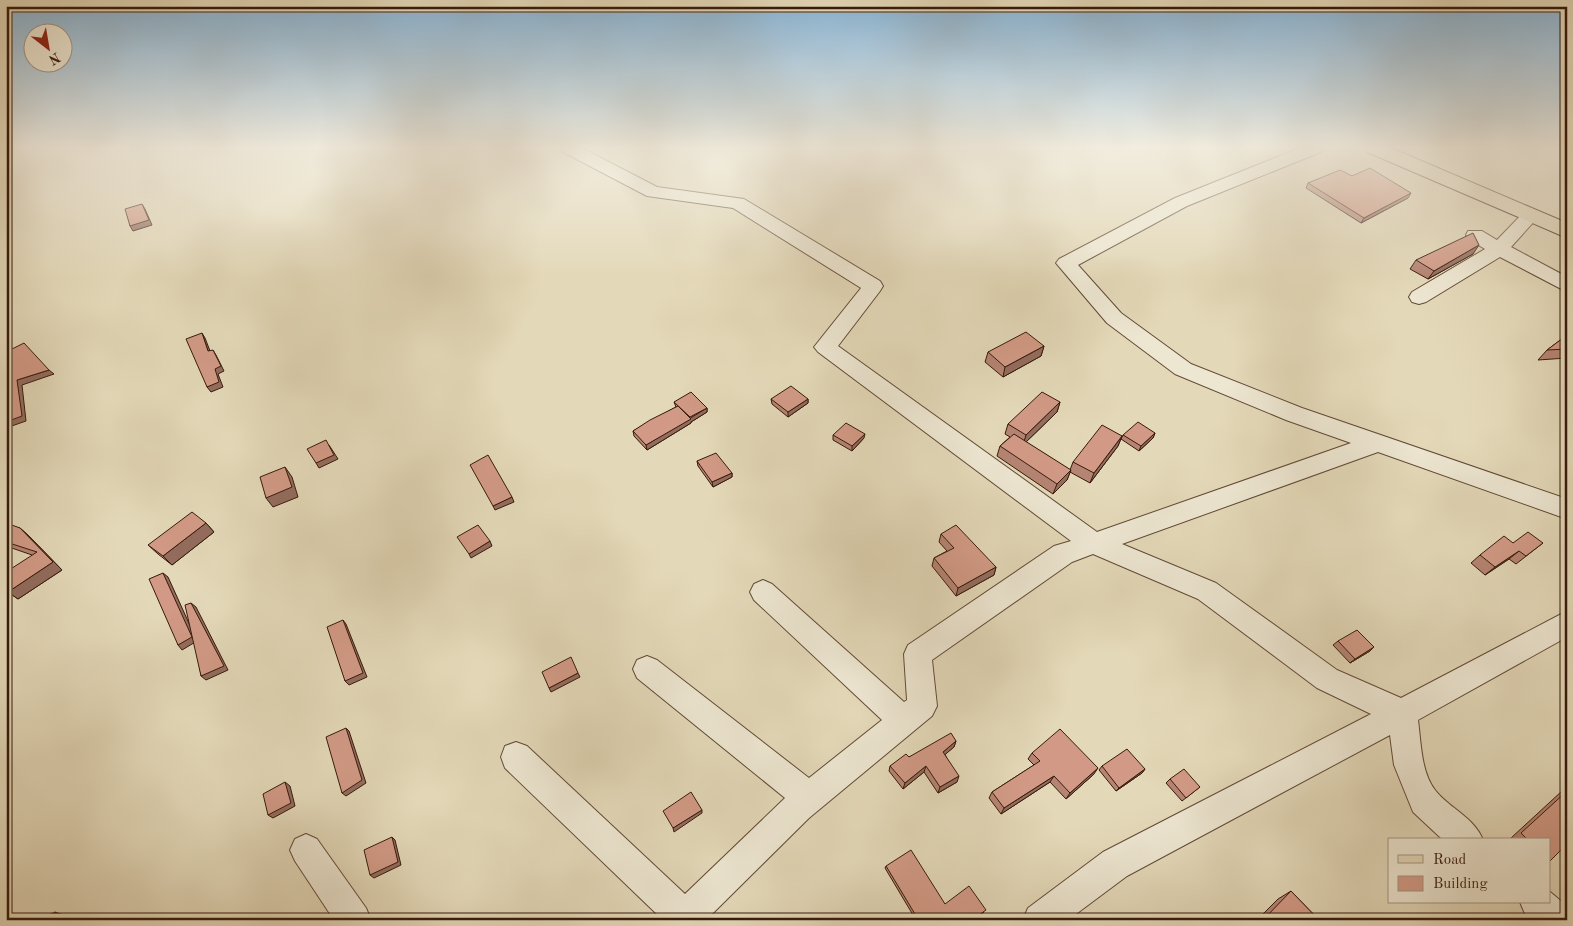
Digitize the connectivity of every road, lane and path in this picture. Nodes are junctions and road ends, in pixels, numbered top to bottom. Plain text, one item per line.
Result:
1 (651, 191) edge
2 (1208, 191) edge
3 (1473, 191) edge
4 (1530, 216) junction
5 (1567, 231) edge
6 (1474, 235) edge
7 (1500, 248) junction
8 (1567, 286) edge
9 (1419, 297) dead end
10 (1378, 443) junction
11 (1567, 509) edge
12 (1094, 543) junction
13 (762, 592) dead end
14 (1567, 623) edge
15 (647, 669) dead end
16 (1402, 714) junction
17 (904, 721) junction
18 (516, 757) dead end
19 (809, 798) junction
20 (1465, 838) edge
21 (306, 850) dead end
22 (1539, 904) edge
23 (685, 919) edge
24 (354, 920) edge
25 (1040, 920) edge
26 (1557, 920) edge

1 - 12 street
2 - 10 street
3 - 4 main road
4 - 5 main road
4 - 7 street
6 - 7 street
7 - 8 street
7 - 9 street
10 - 11 street
10 - 12 street
12 - 16 street
12 - 17 street
13 - 17 street
14 - 16 street
15 - 19 street
16 - 20 street
16 - 25 street
17 - 19 street
18 - 23 street
19 - 23 street
21 - 24 street
22 - 26 street

